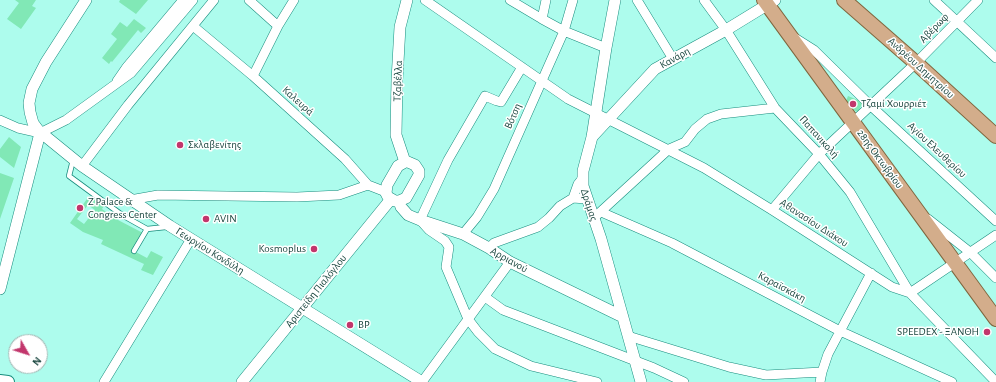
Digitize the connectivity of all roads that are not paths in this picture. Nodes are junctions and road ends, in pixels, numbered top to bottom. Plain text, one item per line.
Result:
1 (86, 0) edge
2 (183, 0) edge
3 (193, 0) edge
4 (214, 0) edge
5 (249, 0) edge
6 (294, 0) edge
7 (406, 0) edge
8 (425, 0) edge
9 (510, 0) edge
10 (546, 0) edge
11 (573, 0) edge
12 (615, 0) edge
13 (637, 0) edge
14 (704, 0) edge
15 (844, 0) edge
16 (934, 0) edge
17 (978, 0) edge
18 (769, 2) edge
19 (542, 19) junction
20 (956, 22) junction
21 (193, 26) junction
22 (278, 26) junction
23 (726, 30) junction
24 (564, 31) junction
25 (789, 34) junction
26 (606, 48) junction
27 (996, 58) edge
28 (673, 59) junction
29 (916, 63) junction
30 (522, 67) junction
31 (253, 76) junction
32 (542, 81) junction
33 (116, 83) junction
34 (871, 106) junction
35 (775, 108) junction
36 (596, 114) junction
37 (0, 120) edge
38 (608, 120) junction
39 (853, 123) junction
40 (40, 133) junction
41 (996, 136) edge
42 (592, 137) junction
43 (669, 149) junction
44 (819, 154) junction
45 (73, 159) junction
46 (405, 162) junction
47 (82, 166) junction
48 (582, 179) junction
49 (368, 185) junction
50 (392, 198) junction
51 (573, 198) junction
52 (586, 199) junction
53 (130, 200) junction
54 (772, 210) junction
55 (919, 212) junction
56 (598, 215) junction
57 (420, 220) junction
58 (996, 220) edge
59 (170, 226) junction
60 (147, 229) junction
61 (462, 234) junction
62 (996, 235) edge
63 (191, 239) junction
64 (489, 248) junction
65 (134, 251) dead end
66 (971, 252) junction
67 (510, 262) junction
68 (956, 263) junction
69 (870, 274) junction
70 (996, 278) edge
71 (0, 289) edge
72 (910, 293) junction
73 (485, 297) junction
74 (302, 308) junction
75 (623, 317) junction
76 (468, 319) junction
77 (996, 319) edge
78 (840, 331) junction
79 (628, 336) junction
80 (635, 361) junction
81 (822, 372) junction
82 (0, 382) edge
83 (8, 382) edge
84 (104, 382) edge
85 (242, 382) edge
86 (422, 382) edge
87 (597, 382) edge
88 (641, 382) edge
89 (684, 382) edge
90 (820, 382) edge
91 (952, 382) edge
92 (996, 382) edge

1 - 40 street
2 - 33 street
3 - 33 street
4 - 21 street
5 - 22 street
6 - 22 street
7 - 46 street, Τζαβέλλα
8 - 30 street, Αθανασίου Διάκου
9 - 19 street
10 - 19 street
11 - 24 street, Βότση
12 - 26 street, Δράμας
13 - 28 street
14 - 23 street, Παπανικολή
15 - 29 main road, Ανδρέου Δημητρίου
16 - 20 street
17 - 20 street, Αβέρωφ
18 - 23 street, Κανάρη
18 - 25 main road, 28ης Οκτωβρίου
19 - 24 street
20 - 27 street
20 - 29 street, Αβέρωφ
21 - 31 street, Καλευρά
21 - 47 street
22 - 31 street
23 - 28 street, Κανάρη
23 - 35 street, Παπανικολή
24 - 26 street
24 - 32 street, Βότση
25 - 34 street, Αγίου Ελευθερίου
25 - 39 main road, 28ης Οκτωβρίου
26 - 36 street, Δράμας
28 - 38 street, Κανάρη
29 - 34 street, Αβέρωφ
29 - 41 main road, Ανδρέου Δημητρίου
30 - 32 street, Αθανασίου Διάκου
30 - 57 street
31 - 49 street, Καλευρά
32 - 36 street, Αθανασίου Διάκου
32 - 61 street, Βότση
33 - 40 street
34 - 39 street, Αβέρωφ
34 - 58 street, Αγίου Ελευθερίου
35 - 43 street
35 - 44 street, Παπανικολή
36 - 38 street, Αθανασίου Διάκου
36 - 42 street, Δράμας
37 - 40 street, Γεωργίου Κονδύλη
38 - 42 street, Κανάρη
38 - 43 street, Αθανασίου Διάκου
39 - 44 street, Αβέρωφ
39 - 55 main road, 28ης Οκτωβρίου
40 - 45 street, Γεωργίου Κονδύλη
40 - 71 street
42 - 48 street, Δράμας
43 - 54 street, Αθανασίου Διάκου
43 - 56 street
44 - 54 street, Αβέρωφ
44 - 72 street, Παπανικολή
45 - 47 street, Γεωργίου Κονδύλη
45 - 60 lane
46 - 50 street
46 - 50 street
47 - 53 street, Γεωργίου Κονδύλη
48 - 51 street
48 - 52 street, Δράμας
49 - 50 street, Καλευρά
49 - 53 street
50 - 57 street, Αρριανού
50 - 74 street, Αριστείδη Πιαλόγλου
51 - 52 street
51 - 64 street
52 - 56 street, Δράμας
53 - 59 street, Γεωργίου Κονδύλη
54 - 69 street, Αθανασίου Διάκου
55 - 66 street
55 - 68 main road, 28ης Οκτωβρίου
56 - 75 street, Δράμας
56 - 78 street, Καραϊσκάκη
57 - 61 street, Αρριανού
57 - 76 street
59 - 60 lane
59 - 63 street, Γεωργίου Κονδύλη
60 - 65 lane
61 - 64 street, Αρριανού
62 - 66 street
63 - 74 street, Γεωργίου Κονδύλη
63 - 84 street
64 - 67 street, Αρριανού
66 - 68 street
66 - 70 street
67 - 73 street
67 - 75 street, Αρριανού
68 - 72 street
68 - 77 main road, 28ης Οκτωβρίου
69 - 72 street, Αθανασίου Διάκου
69 - 78 street
72 - 92 street, Αθανασίου Διάκου
73 - 76 street
73 - 80 street
74 - 85 street, Αριστείδη Πιαλόγλου
74 - 86 street, Γεωργίου Κονδύλη
75 - 79 street, Δράμας
76 - 86 street
76 - 87 street
78 - 81 street
78 - 91 street, Καραϊσκάκη
79 - 80 street, Δράμας
79 - 81 street
80 - 88 street, Δράμας
80 - 89 street
81 - 90 street
82 - 83 main road

